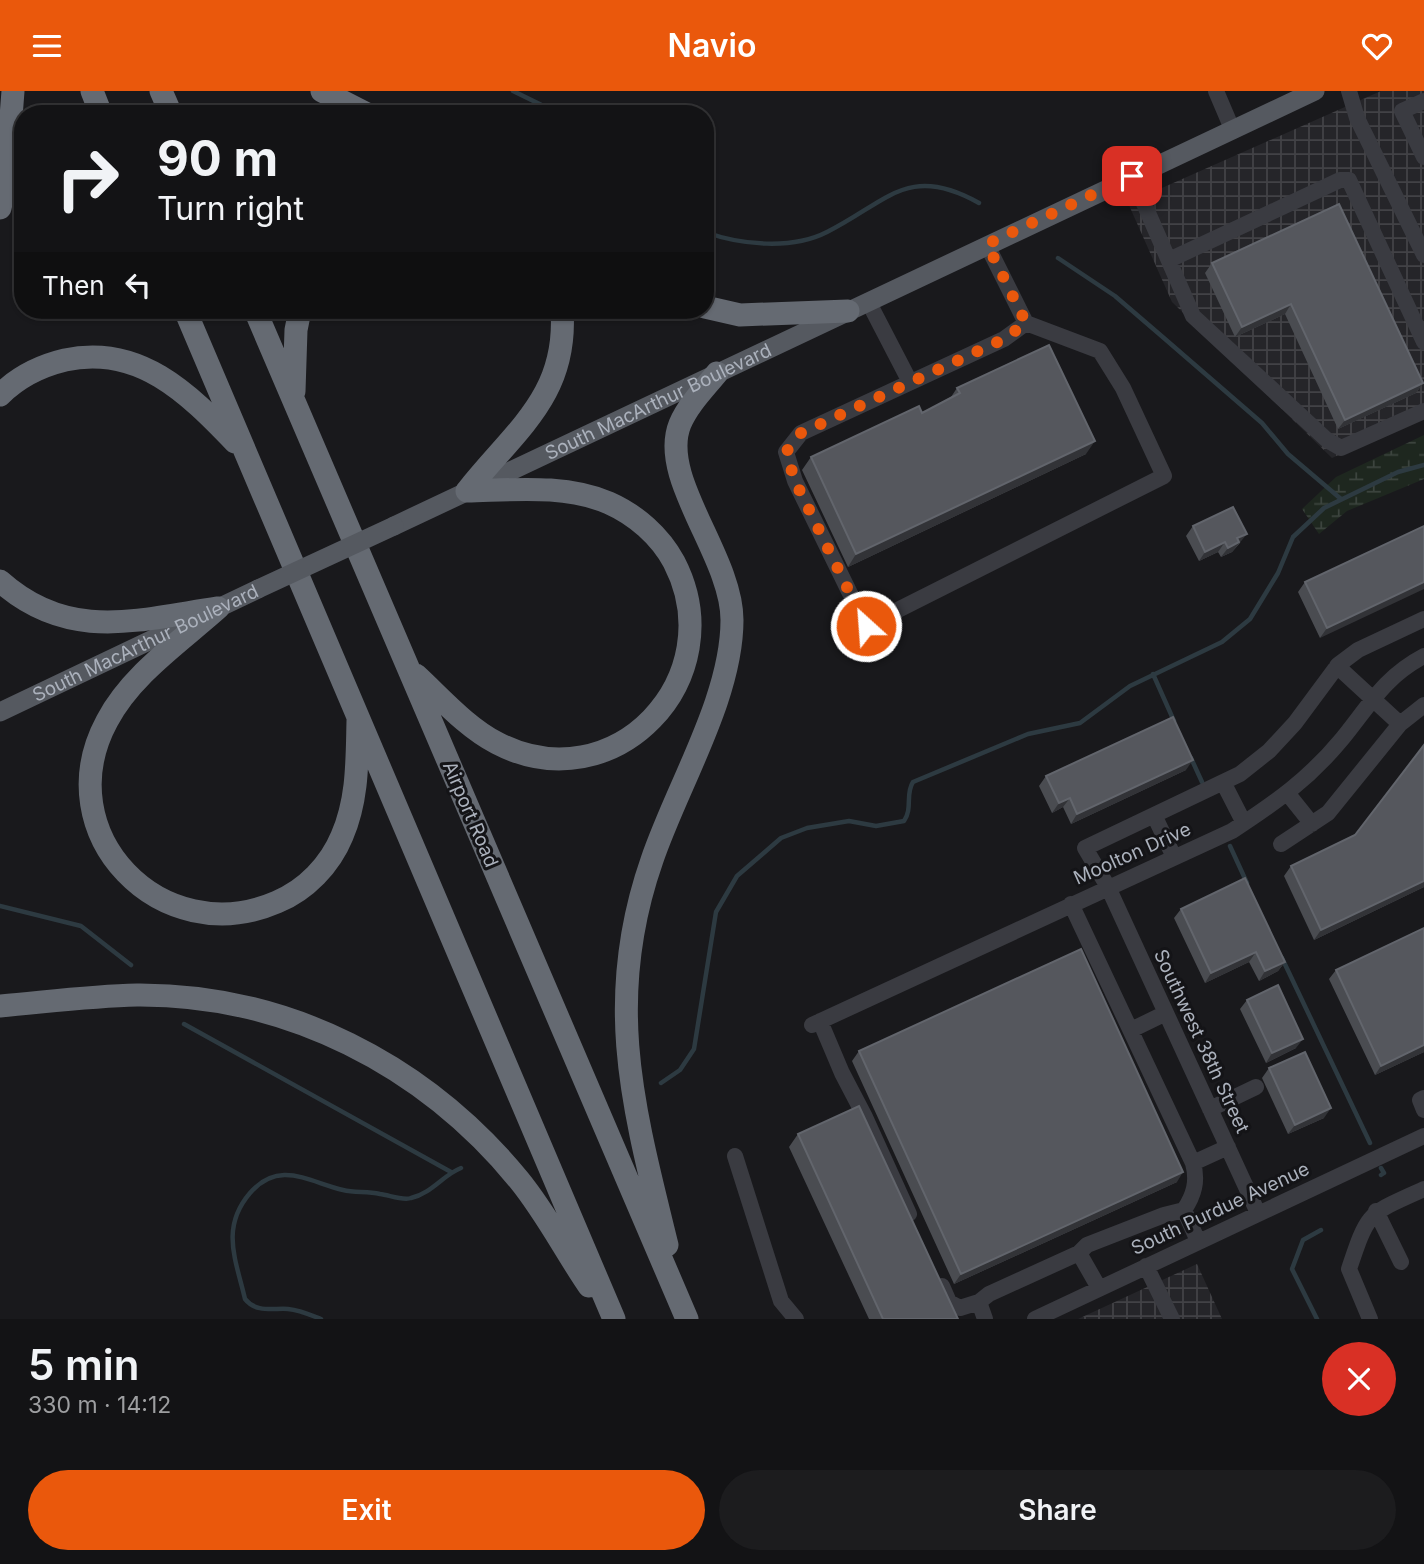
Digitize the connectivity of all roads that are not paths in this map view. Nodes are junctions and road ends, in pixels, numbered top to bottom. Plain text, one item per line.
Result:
1 (13, 91) edge
2 (322, 91) edge
3 (1216, 91) edge
4 (1315, 91) edge
5 (1349, 91) edge
6 (1424, 101) edge
7 (349, 105) edge
8 (1233, 131) junction
9 (1424, 157) edge
10 (1132, 176) junction
11 (0, 208) edge
12 (987, 244) junction
13 (1424, 255) edge
14 (1169, 260) junction
15 (858, 306) junction
16 (714, 309) edge
17 (189, 319) edge
18 (260, 319) edge
19 (298, 319) edge
20 (561, 319) edge
21 (1026, 323) junction
22 (1424, 342) edge
23 (717, 373) junction
24 (910, 382) junction
25 (0, 395) edge
26 (293, 398) junction
27 (1424, 411) edge
28 (245, 451) junction
29 (467, 491) junction
30 (0, 581) edge
31 (218, 608) junction
32 (1424, 619) edge
33 (1424, 656) edge
34 (1337, 666) junction
35 (409, 668) junction
36 (1371, 698) junction
37 (1424, 705) edge
38 (0, 712) edge
39 (358, 714) junction
40 (1400, 724) junction
41 (1224, 784) junction
42 (1288, 794) junction
43 (1154, 815) junction
44 (1244, 823) junction
45 (1312, 824) junction
46 (1281, 844) dead end
47 (1174, 857) junction
48 (1108, 887) junction
49 (1071, 904) junction
50 (0, 1006) edge
51 (1166, 1013) junction
52 (1131, 1030) junction
53 (1256, 1087) dead end
54 (1424, 1098) edge
55 (1210, 1109) junction
56 (1424, 1110) edge
57 (1424, 1136) edge
58 (1228, 1147) junction
59 (735, 1156) dead end
60 (1194, 1163) junction
61 (1424, 1189) edge
62 (1184, 1210) junction
63 (1376, 1211) junction
64 (1258, 1213) junction
65 (916, 1228) edge
66 (1198, 1241) junction
67 (1079, 1253) junction
68 (1401, 1262) dead end
69 (933, 1265) edge
70 (1146, 1266) junction
71 (1099, 1288) junction
72 (979, 1302) junction
73 (685, 1314) edge
74 (614, 1319) edge
75 (796, 1319) edge
76 (985, 1319) edge
77 (1035, 1319) edge
78 (1172, 1319) edge
79 (1370, 1319) edge

1 - 11 highway
2 - 7 highway
3 - 8 street
4 - 8 main road, South MacArthur Boulevard
5 - 13 street
6 - 9 street
8 - 10 main road, South MacArthur Boulevard
10 - 12 main road, South MacArthur Boulevard
10 - 14 street
12 - 15 main road, South MacArthur Boulevard
12 - 21 street
14 - 22 street
14 - 27 street
15 - 16 highway
15 - 23 main road, South MacArthur Boulevard
15 - 24 street
17 - 28 highway
18 - 26 highway, Airport Road
19 - 26 highway
20 - 29 highway
21 - 24 street
21 - 24 street
23 - 29 main road, South MacArthur Boulevard
23 - 73 highway
25 - 28 highway
26 - 35 highway, Airport Road
28 - 39 highway
29 - 31 main road, South MacArthur Boulevard, bridge
29 - 35 highway
30 - 31 highway
31 - 38 main road, South MacArthur Boulevard
31 - 39 highway
32 - 34 street
33 - 36 street, Moolton Drive
34 - 36 street
34 - 41 street
35 - 73 highway, Airport Road
36 - 40 street
36 - 42 street, Moolton Drive
37 - 40 street
39 - 74 highway
40 - 45 street
41 - 43 street
41 - 44 street
42 - 44 street, Moolton Drive
42 - 45 street
43 - 47 street
43 - 48 street, Southwest 38th Street
44 - 47 street, Moolton Drive
45 - 46 street
47 - 48 street, Moolton Drive
48 - 49 street, Moolton Drive
48 - 51 street, Southwest 38th Street
49 - 52 street
49 - 65 street, Moolton Drive
50 - 74 highway
51 - 52 street
51 - 55 street, Southwest 38th Street
52 - 60 street
53 - 55 street
54 - 56 street
55 - 58 street, Southwest 38th Street
57 - 64 street, South Purdue Avenue
58 - 60 street
58 - 64 street, Southwest 38th Street
59 - 75 street
60 - 62 street
61 - 63 street
62 - 66 street
62 - 67 street
63 - 68 street
63 - 79 street
64 - 66 street, South Purdue Avenue
66 - 70 street, South Purdue Avenue
67 - 71 street
67 - 72 street
69 - 72 street
70 - 71 street, South Purdue Avenue
70 - 78 street
71 - 77 street, South Purdue Avenue
72 - 76 street

